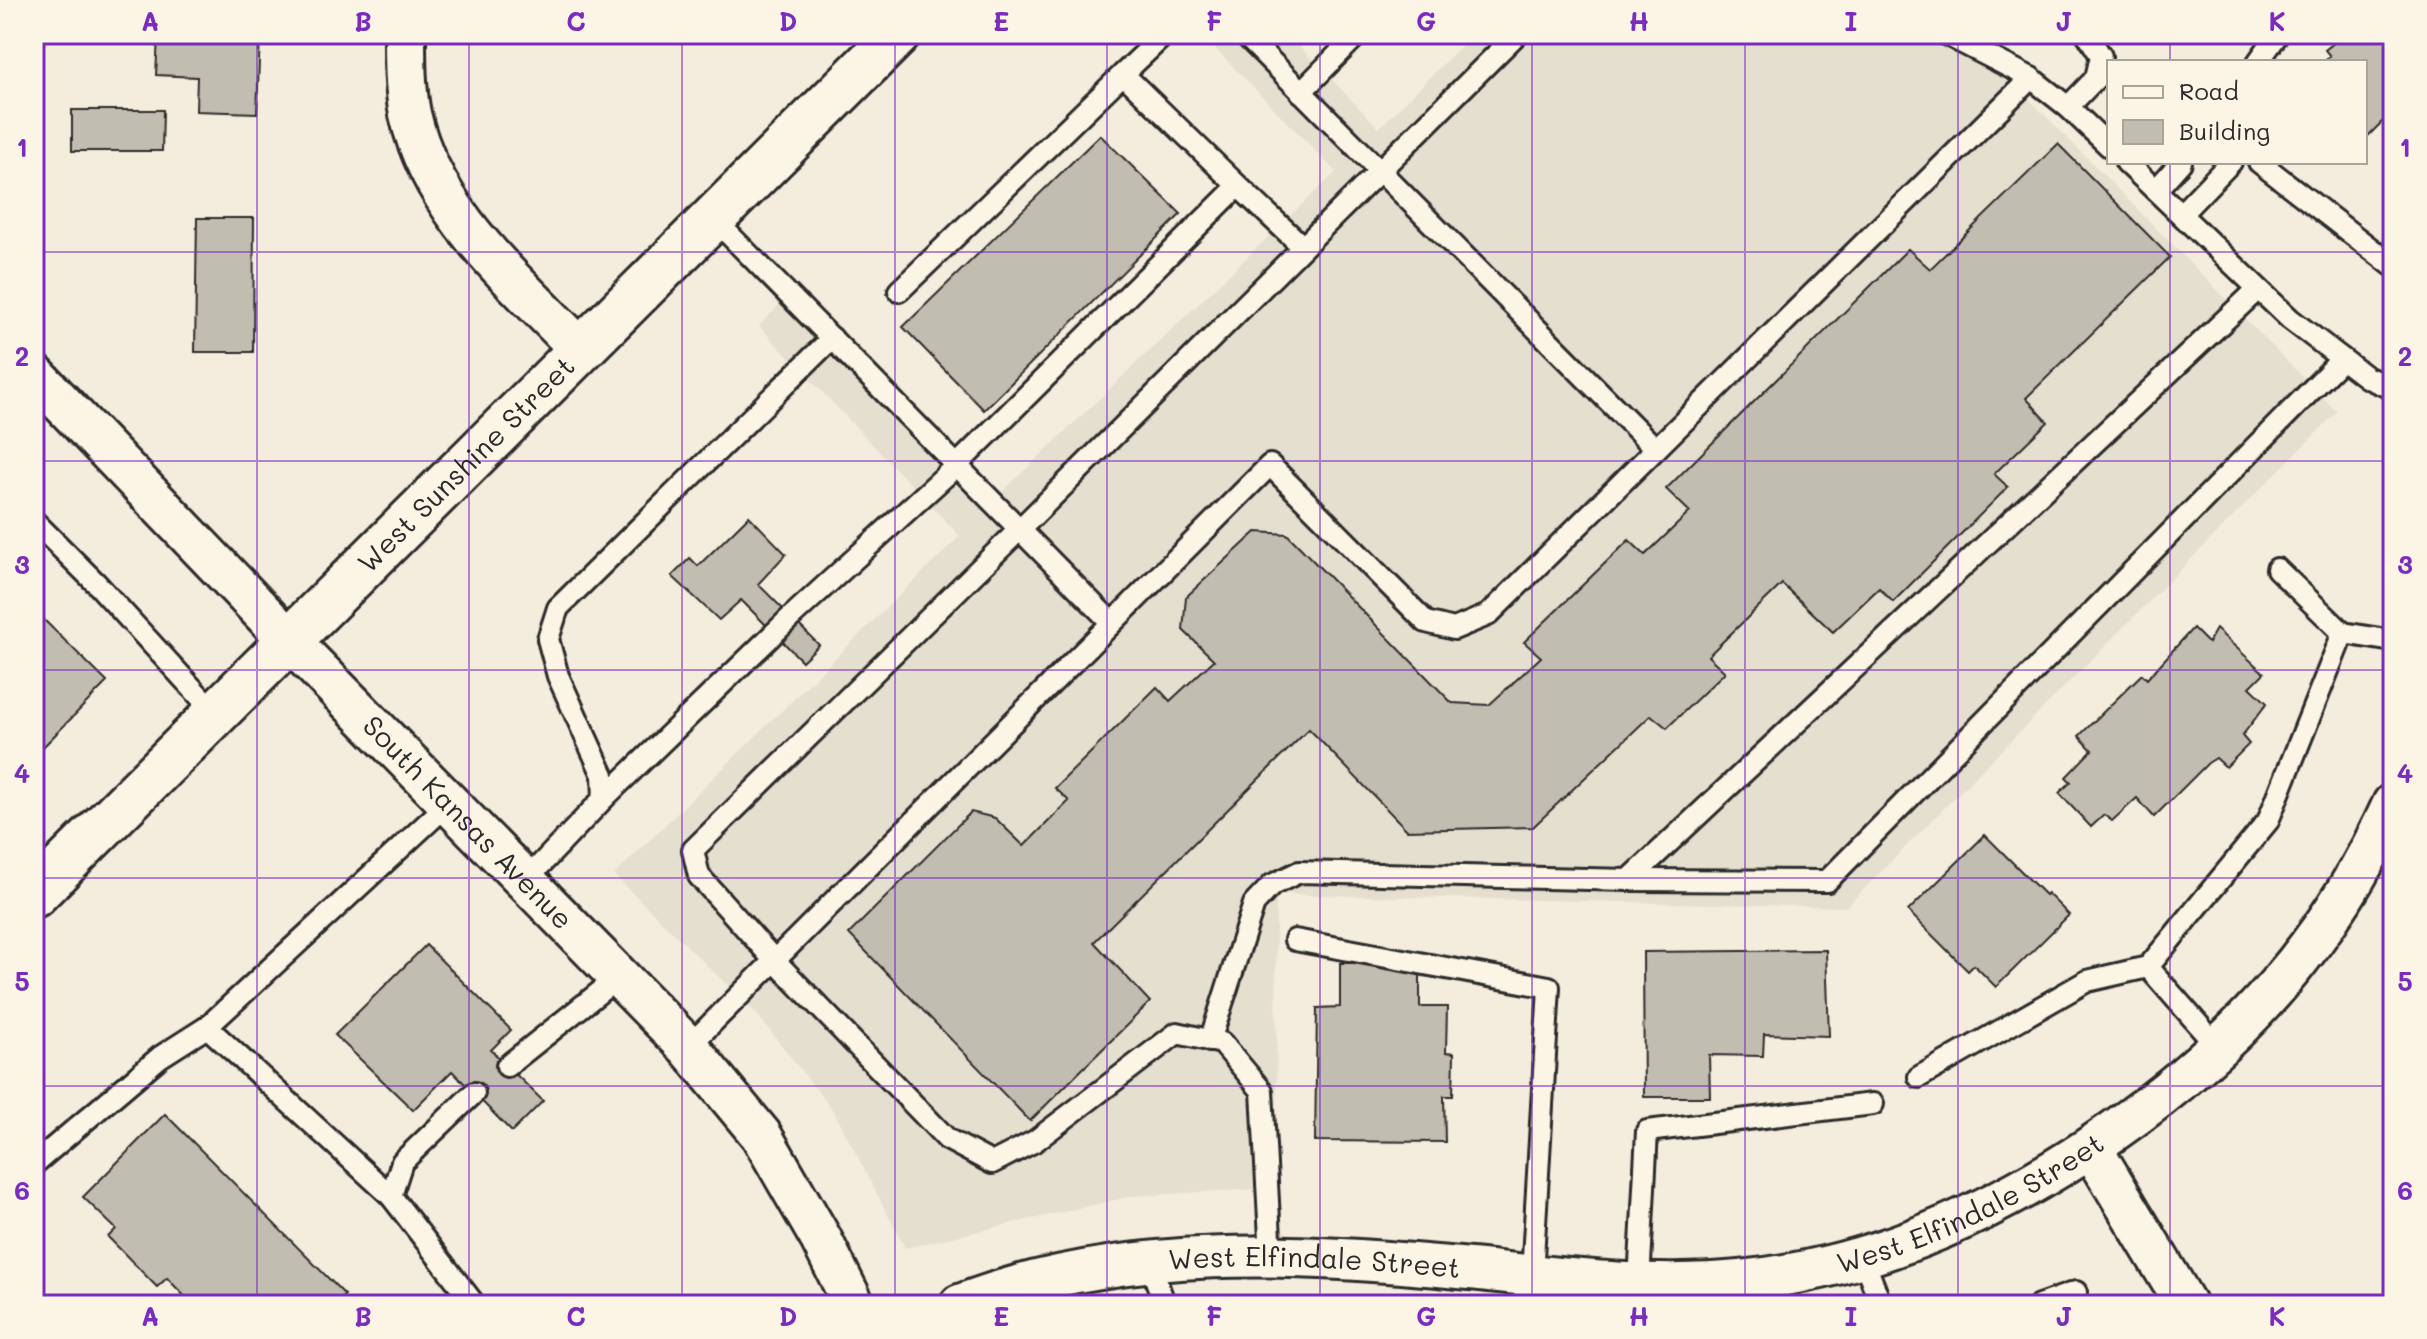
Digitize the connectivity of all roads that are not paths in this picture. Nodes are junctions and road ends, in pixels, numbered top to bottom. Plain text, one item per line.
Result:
1 (405, 34) edge
2 (898, 34) edge
3 (1165, 34) edge
4 (1244, 34) edge
5 (1358, 34) edge
6 (1517, 34) edge
7 (1945, 34) edge
8 (2087, 34) edge
9 (2278, 34) edge
10 (2259, 60) edge
11 (1123, 74) junction
12 (2031, 78) junction
13 (1301, 92) junction
14 (2068, 107) junction
15 (2107, 144) edge
16 (2128, 164) edge
17 (2179, 164) edge
18 (2229, 164) edge
19 (2262, 164) edge
20 (1378, 171) junction
21 (1238, 186) junction
22 (2156, 190) junction
23 (2181, 214) junction
24 (713, 218) junction
25 (1302, 246) junction
26 (2393, 266) edge
27 (2258, 289) junction
28 (899, 291) dead end
29 (832, 338) junction
30 (581, 350) junction
31 (2342, 359) junction
32 (34, 374) edge
33 (2393, 389) edge
34 (1656, 449) junction
35 (956, 466) junction
36 (34, 521) edge
37 (1020, 529) junction
38 (2277, 569) dead end
39 (1111, 622) junction
40 (2343, 633) junction
41 (289, 640) junction
42 (2393, 641) edge
43 (215, 713) junction
44 (604, 798) junction
45 (449, 803) junction
46 (2393, 804) edge
47 (2384, 850) edge
48 (526, 880) junction
49 (1629, 880) junction
50 (34, 895) edge
51 (1295, 940) dead end
52 (775, 961) junction
53 (2148, 967) junction
54 (620, 976) junction
55 (207, 1027) junction
56 (1210, 1041) junction
57 (688, 1047) junction
58 (2219, 1048) junction
59 (507, 1066) dead end
60 (1919, 1077) dead end
61 (474, 1093) dead end
62 (1873, 1104) dead end
63 (2091, 1147) junction
64 (34, 1164) edge
65 (391, 1196) junction
66 (1271, 1257) junction
67 (1863, 1258) junction
68 (1149, 1261) junction
69 (1528, 1290) edge
70 (1619, 1290) edge
71 (2076, 1292) dead end
72 (475, 1305) edge
73 (854, 1305) edge
74 (960, 1305) edge
75 (1165, 1305) edge
76 (1881, 1305) edge
77 (2039, 1305) edge
78 (2186, 1305) edge

1 - 30 street
2 - 24 main road, West Sunshine Street
3 - 11 lane
4 - 13 lane
5 - 13 lane
6 - 20 lane
7 - 12 lane
8 - 14 lane
9 - 10 lane
11 - 21 lane
11 - 28 lane
12 - 14 lane
12 - 34 lane
13 - 20 lane
14 - 15 lane
16 - 22 lane
17 - 22 lane
18 - 23 lane
19 - 26 lane
20 - 25 lane
20 - 34 lane
21 - 25 lane
21 - 35 lane
22 - 23 lane
23 - 27 lane
24 - 29 lane
24 - 30 main road, West Sunshine Street
25 - 37 lane
27 - 31 lane
27 - 49 lane
29 - 35 lane
29 - 44 lane
30 - 41 main road, West Sunshine Street
31 - 33 lane
31 - 49 lane
32 - 41 street, South Kansas Avenue
34 - 39 lane
35 - 37 lane
35 - 44 lane
36 - 43 lane
37 - 39 lane
37 - 52 lane
38 - 40 lane
39 - 52 lane
40 - 42 lane
40 - 53 lane
41 - 43 main road, West Sunshine Street
41 - 45 street, South Kansas Avenue
43 - 50 main road, West Sunshine Street
44 - 48 lane
45 - 48 street, South Kansas Avenue
45 - 55 lane
46 - 47 street, West Elfindale Street
47 - 58 street, West Elfindale Street
48 - 54 street, South Kansas Avenue
49 - 56 lane
51 - 69 lane
52 - 56 lane
52 - 57 lane
53 - 58 lane
53 - 60 lane
54 - 57 street, South Kansas Avenue
54 - 59 lane
55 - 64 lane
55 - 65 lane
56 - 66 lane
57 - 73 street, South Kansas Avenue
58 - 63 street, West Elfindale Street
61 - 65 lane
62 - 70 lane
63 - 67 street, West Elfindale Street
63 - 78 street
65 - 72 lane
66 - 68 street, West Elfindale Street
66 - 69 street, West Elfindale Street
67 - 70 street, West Elfindale Street
67 - 76 lane
68 - 74 street, West Elfindale Street
68 - 75 lane
69 - 70 street, West Elfindale Street
71 - 77 lane

